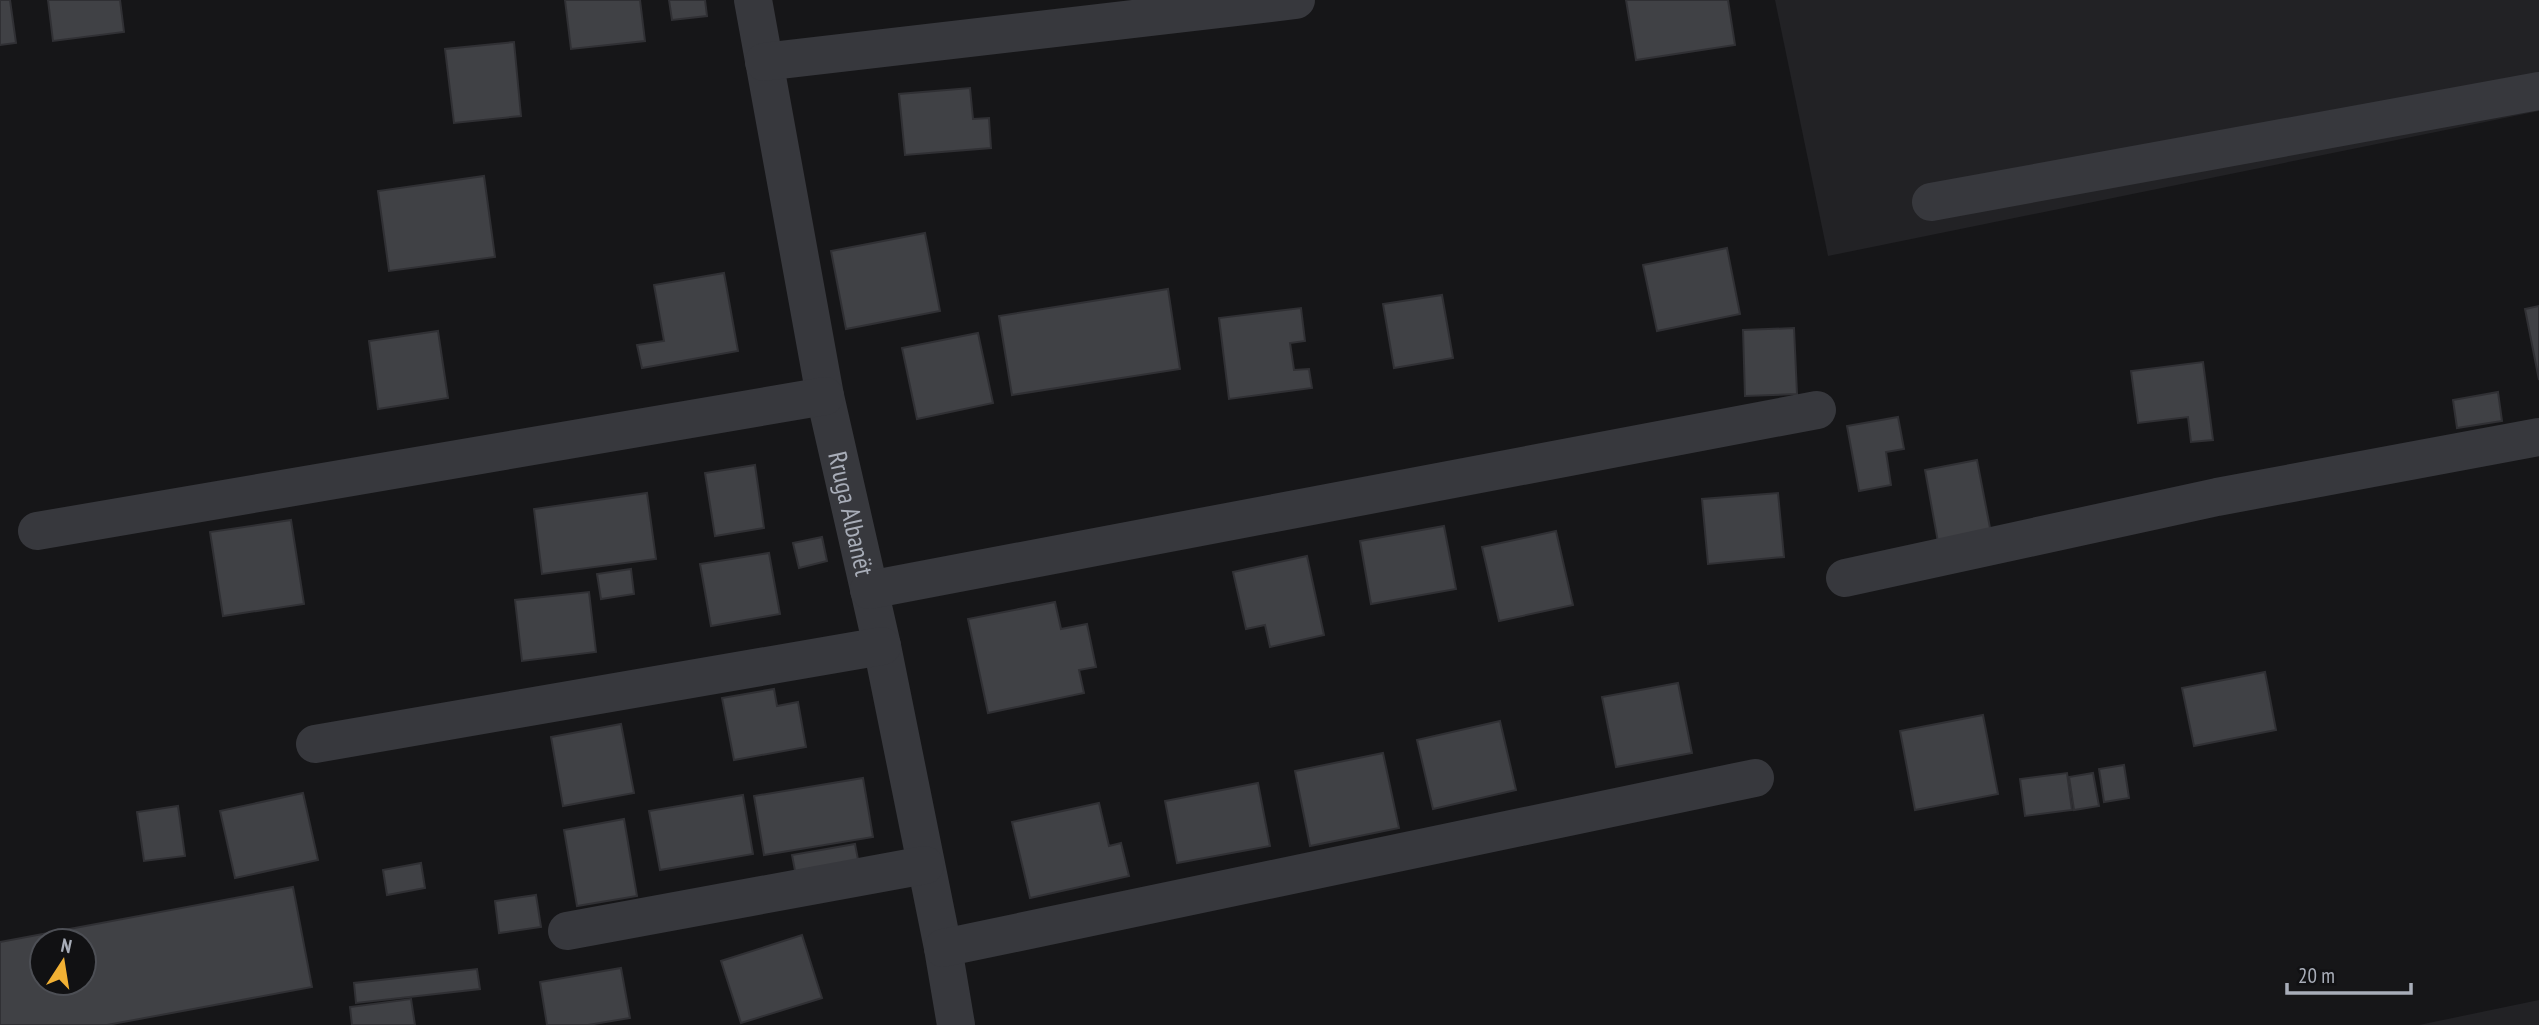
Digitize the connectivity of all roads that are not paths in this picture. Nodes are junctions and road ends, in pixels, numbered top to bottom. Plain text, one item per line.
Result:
1 (752, 0) edge
2 (1296, 0) edge
3 (764, 62) junction
4 (2539, 91) edge
5 (1931, 202) dead end
6 (825, 396) junction
7 (1817, 410) dead end
8 (2539, 437) edge
9 (37, 531) dead end
10 (1845, 578) dead end
11 (869, 590) junction
12 (883, 646) junction
13 (315, 744) dead end
14 (1755, 778) dead end
15 (925, 865) junction
16 (567, 932) dead end
17 (943, 948) junction
18 (956, 1025) edge

1 - 3 street, Rruga Albanët
2 - 3 street
3 - 6 street, Rruga Albanët
4 - 5 street
6 - 9 street
6 - 11 street, Rruga Albanët
7 - 11 street
8 - 10 street
11 - 12 street, Rruga Albanët
12 - 13 street
12 - 15 street, Rruga Albanët
14 - 17 street
15 - 16 street
15 - 17 street, Rruga Albanët
17 - 18 street, Rruga Albanët

